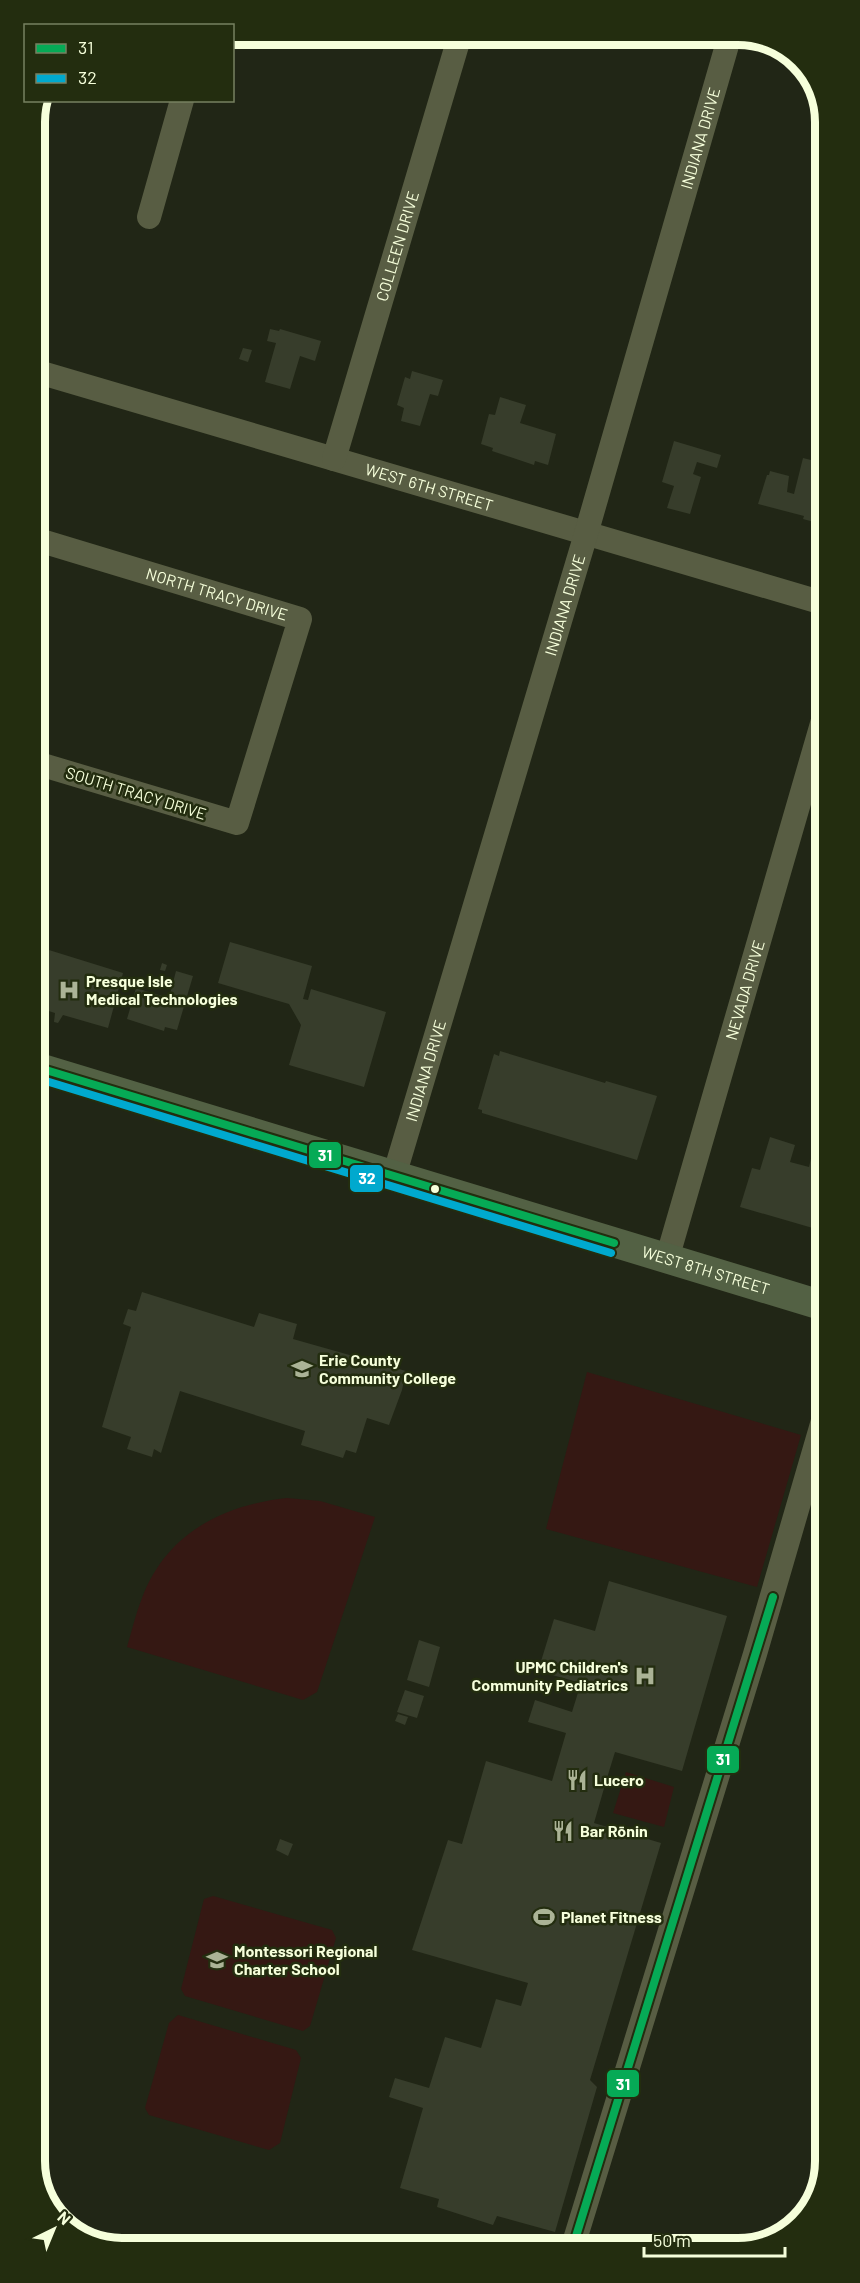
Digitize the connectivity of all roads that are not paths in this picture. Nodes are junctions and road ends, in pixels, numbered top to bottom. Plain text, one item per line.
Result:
1 (457, 45) edge
2 (727, 45) edge
3 (181, 102) edge
4 (149, 217) dead end
5 (45, 374) edge
6 (334, 459) junction
7 (586, 534) junction
8 (45, 542) edge
9 (815, 601) edge
10 (815, 748) edge
11 (45, 766) edge
12 (237, 822) joint
13 (45, 1070) edge
14 (394, 1176) junction
15 (667, 1259) junction
16 (815, 1303) edge
17 (815, 1448) edge
18 (575, 2238) edge

1 - 6 street, COLLEEN DRIVE
2 - 7 street, INDIANA DRIVE
3 - 4 street
5 - 6 street, WEST 6TH STREET
6 - 7 street, WEST 6TH STREET
7 - 9 street, WEST 6TH STREET
7 - 14 street, INDIANA DRIVE
8 - 12 street, NORTH TRACY DRIVE
10 - 15 street, NEVADA DRIVE
11 - 12 street, SOUTH TRACY DRIVE
13 - 14 main road, WEST 8TH STREET
14 - 15 main road, WEST 8TH STREET
15 - 16 main road, WEST 8TH STREET
17 - 18 street

